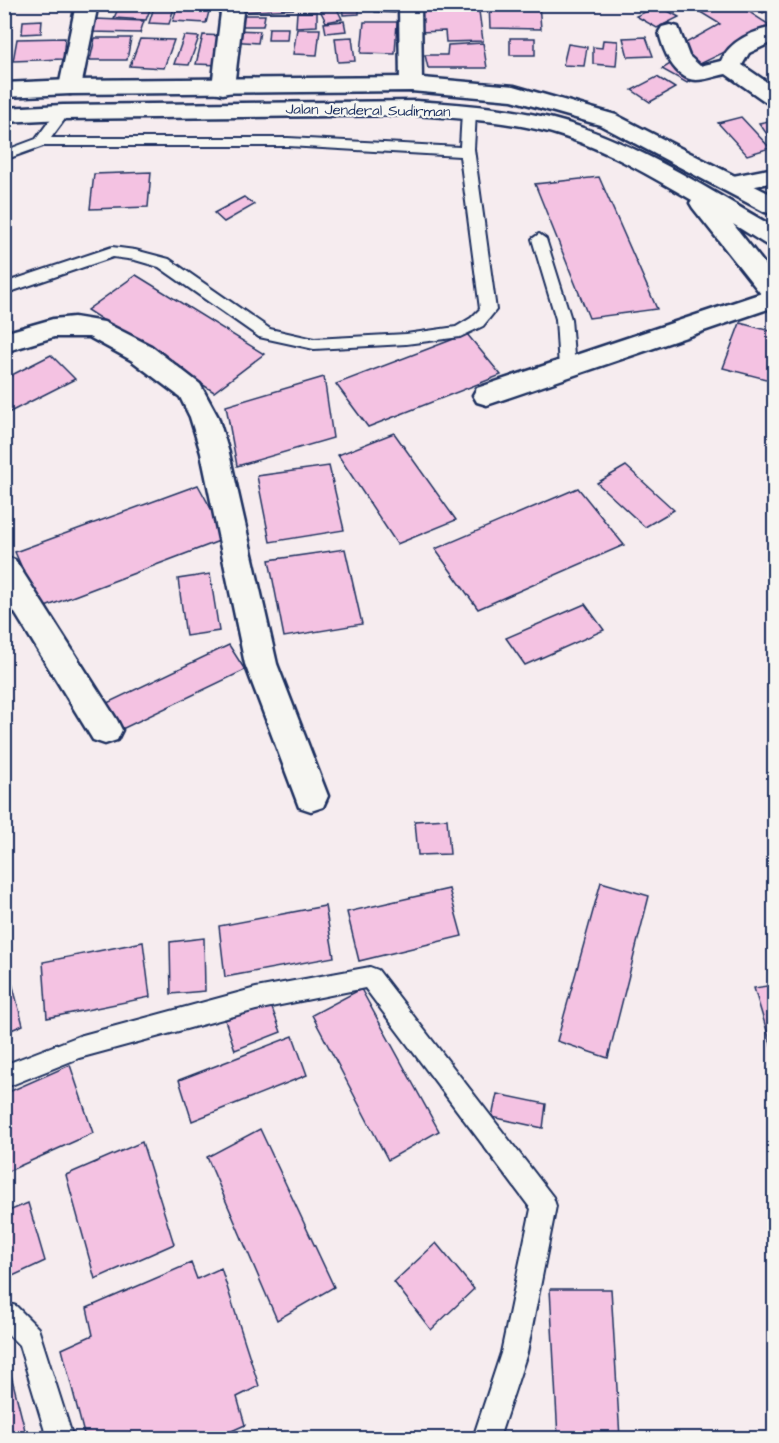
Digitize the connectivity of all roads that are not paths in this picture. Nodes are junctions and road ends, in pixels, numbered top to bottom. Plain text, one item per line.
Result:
1 (87, 4) edge
2 (233, 4) edge
3 (410, 4) edge
4 (670, 32) dead end
5 (774, 33) edge
6 (731, 66) junction
7 (411, 84) junction
8 (70, 87) junction
9 (224, 87) junction
10 (4, 90) edge
11 (774, 97) edge
12 (63, 112) junction
13 (469, 112) junction
14 (4, 115) edge
15 (41, 142) junction
16 (466, 152) junction
17 (4, 156) edge
18 (774, 175) edge
19 (736, 185) junction
20 (692, 190) junction
21 (774, 193) edge
22 (774, 206) edge
23 (774, 238) edge
24 (539, 239) dead end
25 (4, 289) edge
26 (774, 293) edge
27 (774, 298) edge
28 (4, 343) edge
29 (567, 368) junction
30 (487, 395) dead end
31 (4, 568) edge
32 (105, 730) dead end
33 (312, 796) dead end
34 (4, 1077) edge
35 (4, 1315) edge
36 (60, 1438) edge
37 (486, 1438) edge

1 - 8 main road
2 - 9 main road
3 - 7 main road
4 - 6 main road
5 - 6 main road
6 - 11 main road
7 - 9 main road, Jalan Jenderal Sudirman
7 - 19 main road, Jalan Jenderal Sudirman
8 - 9 main road, Jalan Jenderal Sudirman
8 - 10 main road, Jalan Jenderal Sudirman
12 - 13 main road, Jalan Jenderal Sudirman
12 - 14 main road, Jalan Jenderal Sudirman
12 - 15 lane
13 - 16 lane
13 - 20 main road, Jalan Jenderal Sudirman
15 - 16 lane
15 - 17 lane
16 - 25 lane
18 - 19 main road
19 - 21 main road
19 - 22 main road, Jalan Jenderal Sudirman
20 - 23 main road, Jalan Jenderal Sudirman
20 - 26 main road
24 - 29 lane
27 - 29 main road
28 - 33 main road
29 - 30 main road
31 - 32 main road
34 - 37 lane
35 - 36 lane

